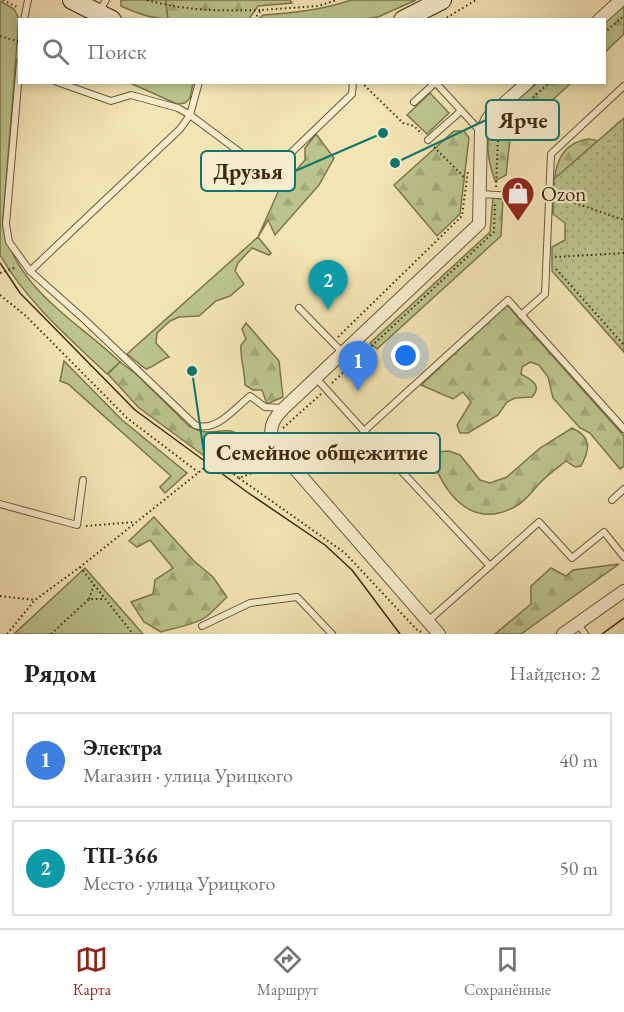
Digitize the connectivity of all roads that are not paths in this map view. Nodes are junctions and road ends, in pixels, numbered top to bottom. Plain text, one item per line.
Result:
1 (28, 0) edge
2 (72, 0) edge
3 (442, 0) edge
4 (621, 0) edge
5 (105, 11) edge
6 (24, 18) edge
7 (407, 18) edge
8 (601, 18) edge
9 (18, 81) edge
10 (63, 84) edge
11 (198, 84) edge
12 (353, 84) edge
13 (434, 84) edge
14 (436, 84) edge
15 (526, 84) edge
16 (624, 86) edge
17 (414, 102) dead end
18 (461, 111) junction
19 (190, 115) junction
20 (482, 132) junction
21 (429, 140) dead end
22 (480, 194) junction
23 (516, 196) dead end
24 (539, 196) dead end
25 (548, 197) junction
26 (30, 271) junction
27 (300, 308) dead end
28 (521, 315) junction
29 (342, 352) junction
30 (316, 378) junction
31 (283, 408) junction
32 (624, 429) edge
33 (364, 431) junction
34 (83, 480) dead end
35 (624, 489) edge
36 (612, 500) dead end
37 (0, 504) edge
38 (624, 557) edge
39 (490, 566) junction
40 (624, 591) edge
41 (202, 626) dead end
42 (428, 628) edge
43 (581, 629) edge
44 (332, 634) edge
45 (439, 634) edge
46 (563, 634) edge

1 - 6 lane
2 - 5 street
3 - 7 street
4 - 8 street
9 - 26 lane
10 - 19 lane
11 - 19 lane
12 - 19 lane
13 - 17 lane
14 - 18 lane
15 - 20 street
16 - 25 lane
18 - 20 lane
18 - 21 lane
19 - 26 lane
20 - 22 street
22 - 23 lane
22 - 29 street
24 - 25 lane
25 - 28 lane
26 - 31 lane
27 - 29 lane
28 - 32 lane
28 - 33 lane
29 - 30 street
30 - 31 street
30 - 33 lane
31 - 42 street
33 - 39 lane
34 - 37 lane
35 - 36 lane
38 - 39 lane
39 - 42 lane
40 - 43 street
41 - 44 lane
42 - 45 street
43 - 46 street

